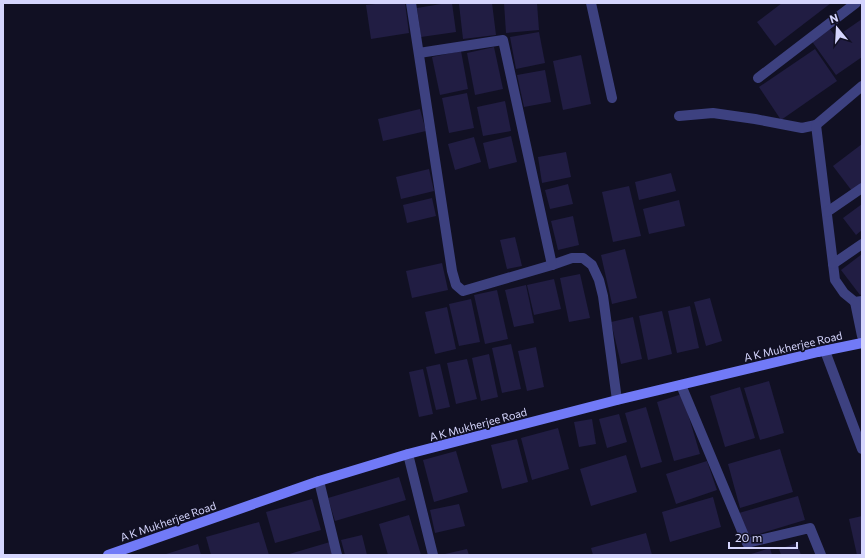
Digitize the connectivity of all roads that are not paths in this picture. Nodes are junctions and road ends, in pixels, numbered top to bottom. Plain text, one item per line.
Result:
1 (411, 3) edge
2 (591, 3) edge
3 (856, 3) edge
4 (419, 53) junction
5 (758, 78) dead end
6 (862, 86) edge
7 (612, 98) dead end
8 (679, 116) dead end
9 (816, 125) junction
10 (862, 188) edge
11 (827, 212) junction
12 (862, 244) edge
13 (833, 264) junction
14 (552, 265) junction
15 (858, 301) edge
16 (862, 336) edge
17 (862, 343) edge
18 (825, 351) junction
19 (681, 385) junction
20 (617, 400) junction
21 (862, 449) edge
22 (408, 454) junction
23 (319, 481) junction
24 (108, 555) edge
25 (337, 555) edge
26 (433, 555) edge
27 (821, 555) edge

1 - 4 street
2 - 7 street
3 - 5 street
4 - 14 street
4 - 14 street
6 - 9 street
8 - 9 street
9 - 11 street
10 - 11 street
11 - 13 street
12 - 13 street
13 - 15 street
14 - 20 street
15 - 16 street
17 - 18 street, A K Mukherjee Road
18 - 19 street, A K Mukherjee Road
18 - 21 street
19 - 20 street, A K Mukherjee Road
19 - 27 street
20 - 22 street, A K Mukherjee Road
22 - 23 street, A K Mukherjee Road
22 - 26 street
23 - 24 street, A K Mukherjee Road
23 - 25 street

